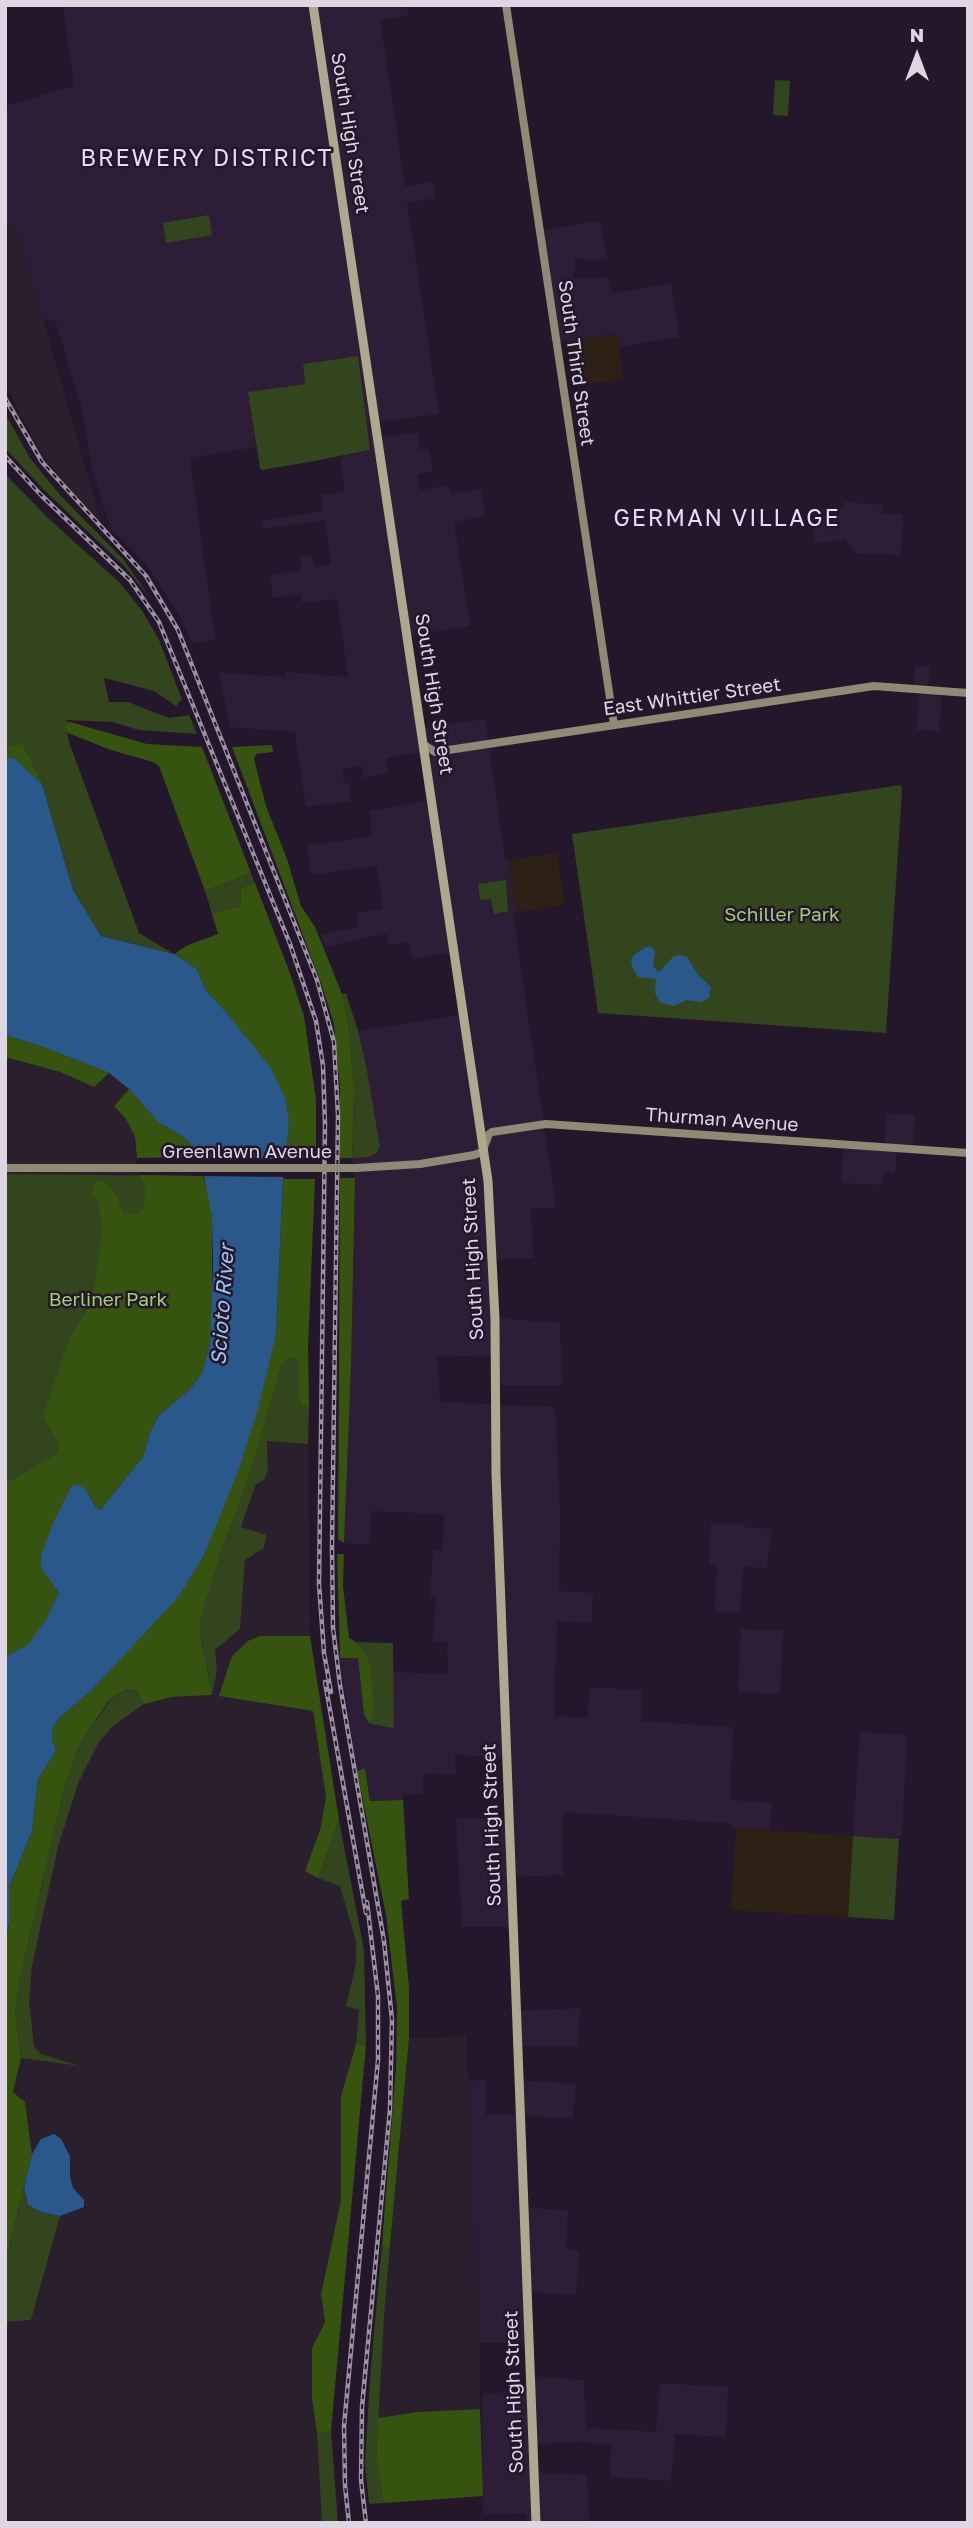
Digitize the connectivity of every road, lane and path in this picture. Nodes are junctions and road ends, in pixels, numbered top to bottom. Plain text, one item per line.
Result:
1 (313, 5) edge
2 (506, 5) edge
3 (968, 693) edge
4 (614, 725) junction
5 (423, 744) junction
6 (484, 1147) junction
7 (968, 1153) edge
8 (5, 1168) edge
9 (536, 2523) edge

1 - 5 main road, South High Street
2 - 4 street, South Third Street
3 - 4 street, East Whittier Street
4 - 5 street, East Whittier Street
5 - 6 main road, South High Street
6 - 7 street, Thurman Avenue
6 - 8 street, Greenlawn Avenue, bridge
6 - 9 main road, South High Street

